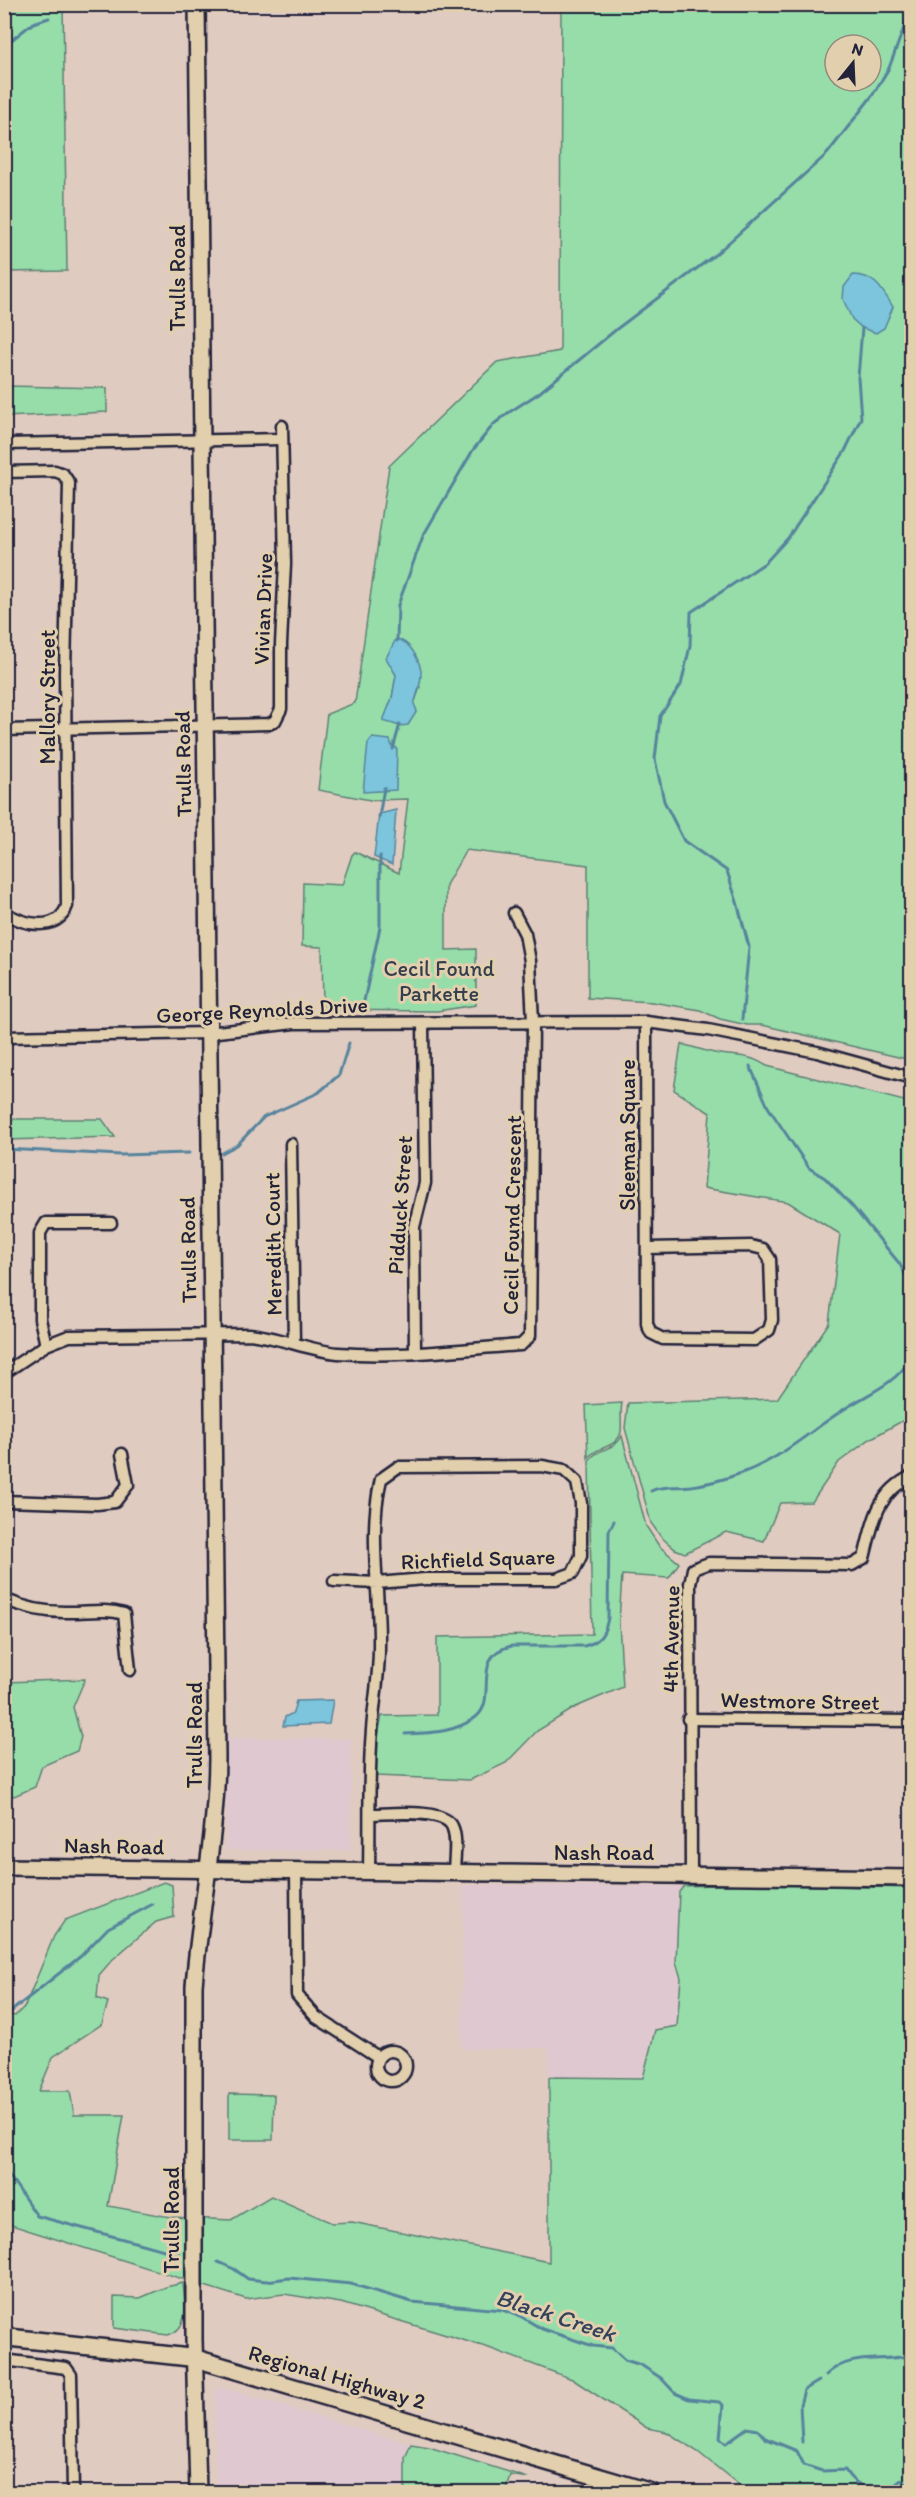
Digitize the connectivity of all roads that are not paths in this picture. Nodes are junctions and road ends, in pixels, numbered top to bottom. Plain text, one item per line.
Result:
1 (197, 4) edge
2 (282, 426) dead end
3 (282, 439) junction
4 (200, 441) junction
5 (4, 444) edge
6 (4, 472) edge
7 (205, 724) junction
8 (67, 728) junction
9 (4, 730) edge
10 (4, 912) edge
11 (514, 913) dead end
12 (533, 1022) junction
13 (646, 1022) junction
14 (423, 1023) junction
15 (209, 1033) junction
16 (4, 1037) edge
17 (912, 1078) edge
18 (291, 1144) dead end
19 (111, 1223) dead end
20 (648, 1248) junction
21 (212, 1335) junction
22 (294, 1343) junction
23 (46, 1345) junction
24 (415, 1353) junction
25 (4, 1373) edge
26 (123, 1454) dead end
27 (912, 1476) edge
28 (4, 1501) edge
29 (334, 1581) dead end
30 (377, 1583) junction
31 (4, 1599) edge
32 (130, 1670) dead end
33 (688, 1719) junction
34 (912, 1721) edge
35 (370, 1814) junction
36 (4, 1867) edge
37 (208, 1870) junction
38 (296, 1870) junction
39 (369, 1872) junction
40 (454, 1873) junction
41 (691, 1876) junction
42 (912, 1878) edge
43 (378, 2057) dead end
44 (4, 2337) edge
45 (194, 2358) junction
46 (4, 2360) edge
47 (73, 2493) edge
48 (198, 2493) edge
49 (650, 2493) edge

1 - 4 street, Trulls Road
2 - 3 street, Vivian Drive
3 - 4 street
3 - 7 street, Vivian Drive
4 - 5 street
4 - 7 street, Trulls Road
6 - 8 street, Mallory Street
7 - 8 street, Vivian Drive
7 - 15 street, Trulls Road
8 - 9 street, Vivian Drive
8 - 10 street, Mallory Street
11 - 12 street, Cecil Found Crescent
12 - 13 street, George Reynolds Drive
12 - 14 street, George Reynolds Drive
12 - 24 street, Cecil Found Crescent
13 - 17 street, George Reynolds Drive
13 - 20 street, Sleeman Square
14 - 15 street, George Reynolds Drive
14 - 24 street, Pidduck Street
15 - 16 street, George Reynolds Drive
15 - 21 street, Trulls Road
18 - 22 street, Meredith Court
19 - 23 street
20 - 20 street, Sleeman Square
21 - 22 street, Cecil Found Crescent
21 - 23 street, Cecil Found Crescent
21 - 37 street, Trulls Road
22 - 24 street, Cecil Found Crescent
23 - 25 street, Cecil Found Crescent
26 - 28 street
27 - 33 street, 4th Avenue
29 - 30 street
30 - 30 street, Richfield Square
30 - 35 street, Richfield Square
31 - 32 street
33 - 34 street, Westmore Street
33 - 41 street, 4th Avenue
35 - 39 street, Richfield Square
35 - 40 street
36 - 37 street, Nash Road
37 - 38 street, Nash Road
37 - 45 street, Trulls Road
38 - 39 street, Nash Road
38 - 43 street
39 - 40 street, Nash Road
40 - 41 street, Nash Road
41 - 42 street, Nash Road
44 - 45 main road, Regional Highway 2
45 - 48 street, Trulls Road
45 - 49 main road, Regional Highway 2
46 - 47 street

